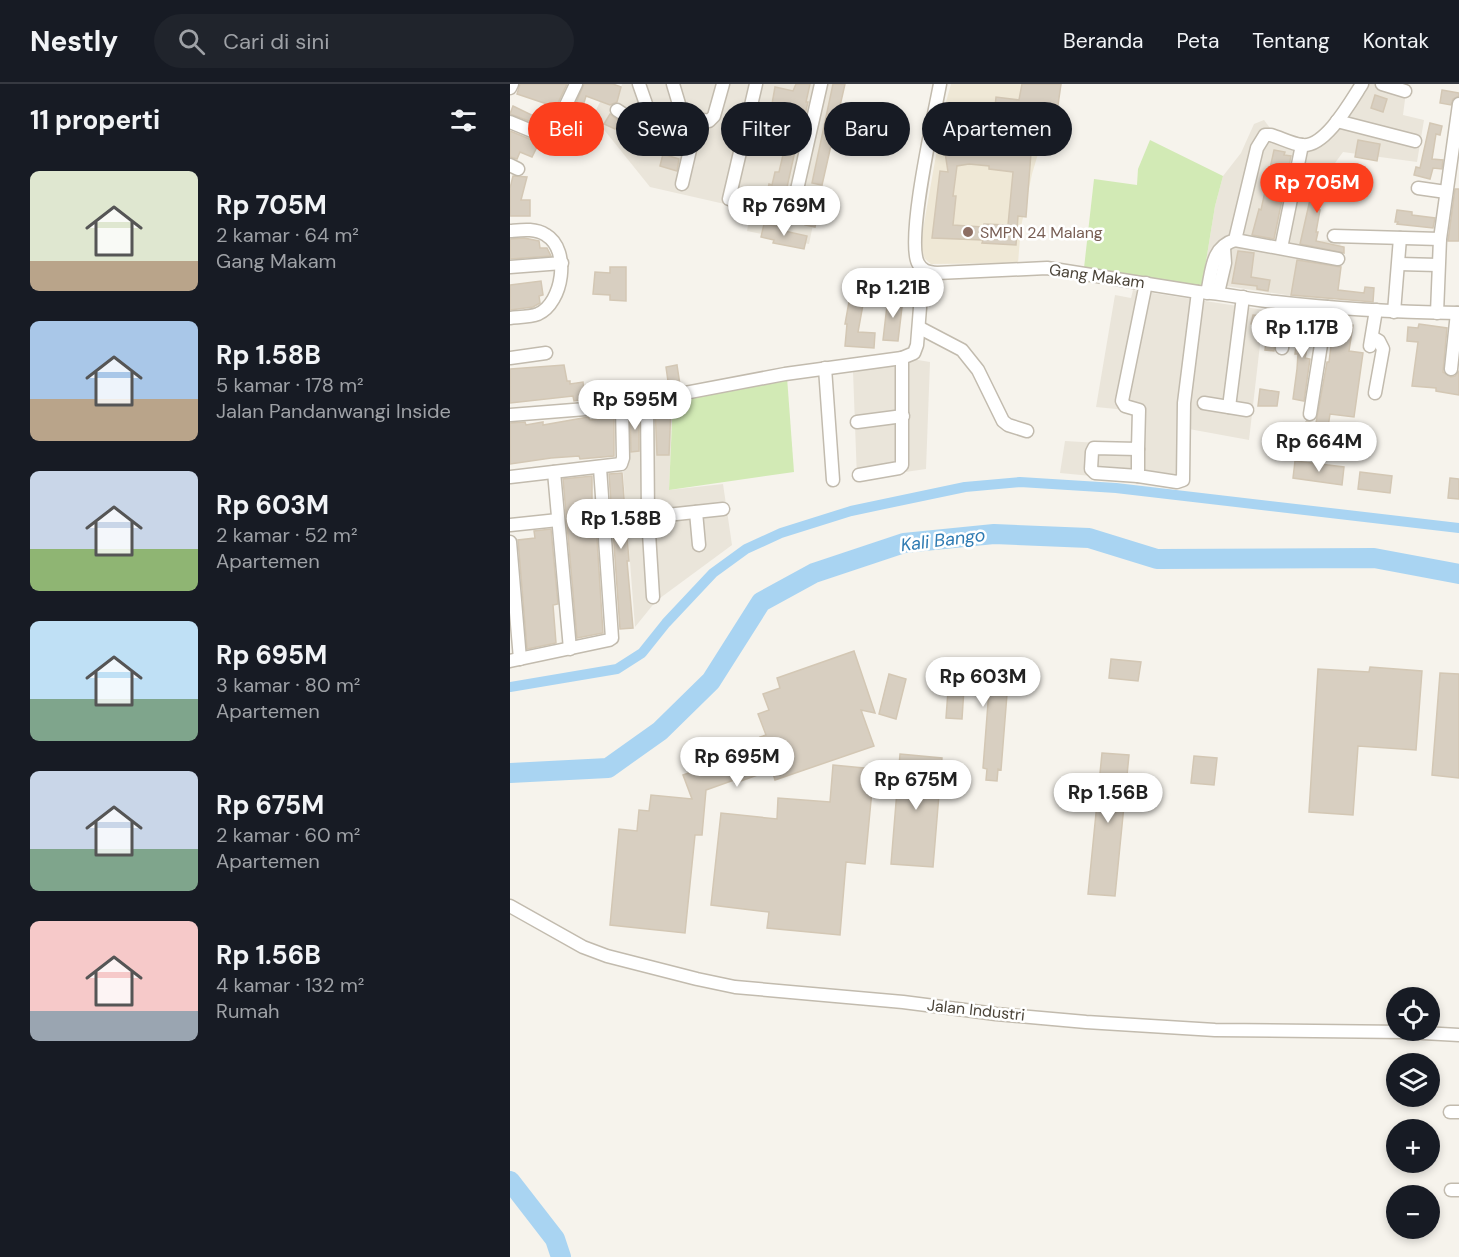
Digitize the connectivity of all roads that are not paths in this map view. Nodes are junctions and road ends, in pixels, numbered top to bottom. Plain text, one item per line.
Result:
1 (576, 84) edge
2 (639, 84) edge
3 (673, 84) edge
4 (723, 84) edge
5 (756, 84) edge
6 (821, 84) edge
7 (940, 84) edge
8 (1362, 84) edge
9 (1382, 84) edge
10 (1405, 91) dead end
11 (645, 102) edge
12 (678, 102) edge
13 (1459, 104) edge
14 (709, 121) edge
15 (1337, 121) junction
16 (510, 122) edge
17 (1415, 141) dead end
18 (1456, 143) edge
19 (1302, 145) junction
20 (689, 156) edge
21 (1454, 177) edge
22 (682, 184) dead end
23 (1418, 188) dead end
24 (1446, 192) junction
25 (729, 199) dead end
26 (763, 215) dead end
27 (510, 231) edge
28 (1334, 236) dead end
29 (1400, 238) junction
30 (1440, 239) junction
31 (1236, 240) junction
32 (1281, 248) junction
33 (1338, 259) dead end
34 (562, 263) junction
35 (1399, 264) junction
36 (1438, 265) junction
37 (510, 267) edge
38 (923, 270) junction
39 (1146, 283) junction
40 (1208, 293) junction
41 (1243, 297) junction
42 (1288, 303) junction
43 (1327, 307) junction
44 (1376, 310) junction
45 (1394, 312) junction
46 (1437, 313) junction
47 (1458, 313) edge
48 (510, 318) edge
49 (920, 328) junction
50 (1282, 348) dead end
51 (546, 353) dead end
52 (510, 358) edge
53 (902, 358) junction
54 (825, 368) junction
55 (1451, 369) dead end
56 (1376, 393) dead end
57 (647, 400) junction
58 (1204, 403) dead end
59 (622, 405) junction
60 (1229, 407) junction
61 (1247, 410) dead end
62 (1310, 414) dead end
63 (510, 415) edge
64 (903, 416) junction
65 (857, 422) dead end
66 (1027, 431) dead end
67 (1138, 449) junction
68 (600, 468) junction
69 (554, 472) junction
70 (859, 475) dead end
71 (1138, 476) junction
72 (510, 477) edge
73 (833, 480) dead end
74 (723, 509) dead end
75 (696, 512) junction
76 (648, 516) junction
77 (558, 520) junction
78 (510, 525) edge
79 (510, 542) edge
80 (699, 545) dead end
81 (653, 597) dead end
82 (570, 649) junction
83 (515, 660) edge
84 (510, 906) edge
85 (1459, 1035) edge

1 - 16 street
2 - 11 street
3 - 12 street
4 - 14 street
5 - 25 street
6 - 26 street
7 - 38 street
8 - 15 street
9 - 10 street
13 - 18 street
15 - 17 street
15 - 19 street
18 - 21 street
19 - 31 street
19 - 32 street
20 - 22 street
21 - 24 street
23 - 24 street
24 - 30 street
27 - 34 street
28 - 29 street
29 - 30 street
29 - 35 street
30 - 36 street
31 - 32 street
31 - 40 street
32 - 33 street
34 - 37 street
34 - 48 street
35 - 36 street
35 - 45 street
36 - 46 street
38 - 39 street, Gang Makam
38 - 49 street
39 - 40 street, Gang Makam
39 - 67 street
40 - 41 street, Gang Makam
40 - 71 street
41 - 42 street, Gang Makam
41 - 60 street
42 - 43 street, Gang Makam
42 - 50 street
43 - 44 street, Gang Makam
43 - 62 street
44 - 45 street, Gang Makam
44 - 56 street
45 - 46 street, Gang Makam
46 - 47 street, Gang Makam
47 - 55 street
49 - 53 street
49 - 66 street
51 - 52 street
53 - 54 street
53 - 64 street
54 - 57 street
54 - 73 street
57 - 59 street
57 - 76 street
58 - 60 street
59 - 63 street
59 - 68 street
60 - 61 street
64 - 65 street
64 - 70 street
67 - 71 street
67 - 71 street
68 - 69 street
68 - 82 street
69 - 72 street
69 - 77 street
74 - 75 street
75 - 76 street
75 - 80 street
76 - 81 street
77 - 78 street
77 - 82 street
79 - 83 street
82 - 83 street
84 - 85 street, Jalan Industri

